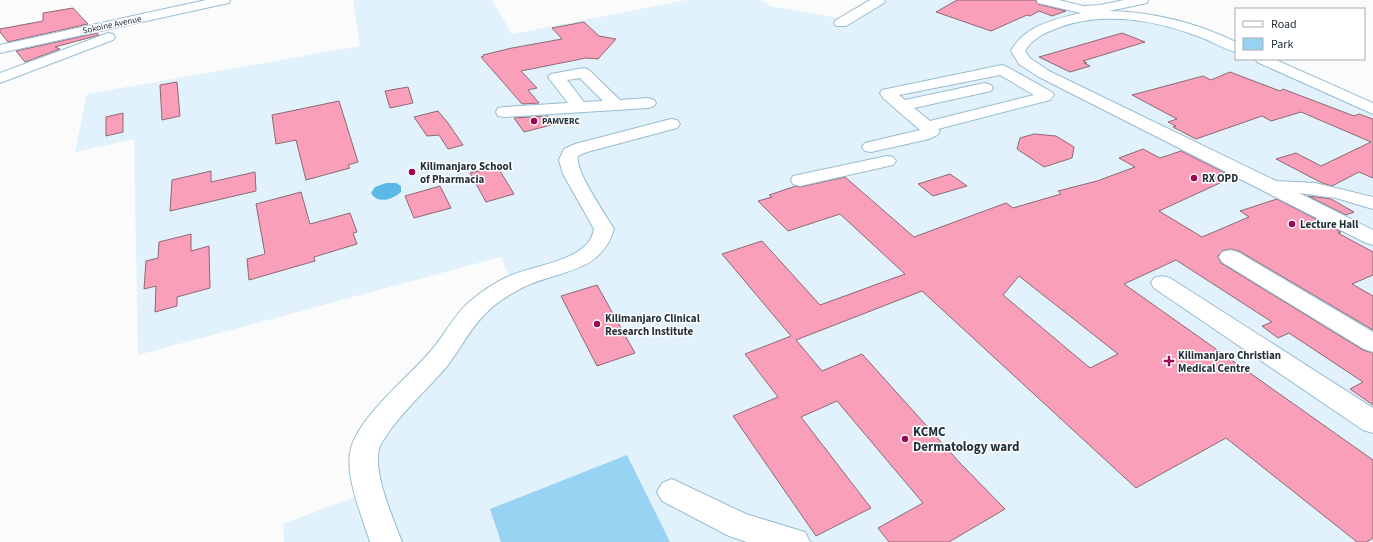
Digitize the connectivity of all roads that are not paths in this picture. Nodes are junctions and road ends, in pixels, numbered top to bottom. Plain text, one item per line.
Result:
1 (224, 0) edge
2 (879, 0) edge
3 (1043, 0) edge
4 (1142, 0) edge
5 (203, 2) edge
6 (175, 12) junction
7 (841, 22) dead end
8 (1235, 48) edge
9 (0, 49) edge
10 (1264, 60) edge
11 (0, 78) edge
12 (648, 103) dead end
13 (616, 105) junction
14 (579, 106) junction
15 (1373, 109) edge
16 (504, 112) dead end
17 (671, 124) dead end
18 (927, 127) junction
19 (871, 147) dead end
20 (887, 161) dead end
21 (800, 180) dead end
22 (1271, 186) junction
23 (1373, 204) edge
24 (1373, 238) edge
25 (1230, 257) dead end
26 (1162, 283) dead end
27 (1373, 343) edge
28 (1373, 422) edge
29 (672, 492) dead end
30 (386, 542) edge
31 (794, 542) edge

1 - 5 street, Sokoine Avenue
2 - 7 street
3 - 4 street
5 - 6 street, Sokoine Avenue
6 - 9 street, Sokoine Avenue
6 - 11 street
8 - 22 street
10 - 15 street
12 - 13 street
13 - 14 street
13 - 14 street
14 - 16 street
17 - 30 street
18 - 18 street
18 - 19 street
20 - 21 street
22 - 23 street
22 - 24 street
25 - 27 street
26 - 28 street
29 - 31 street

